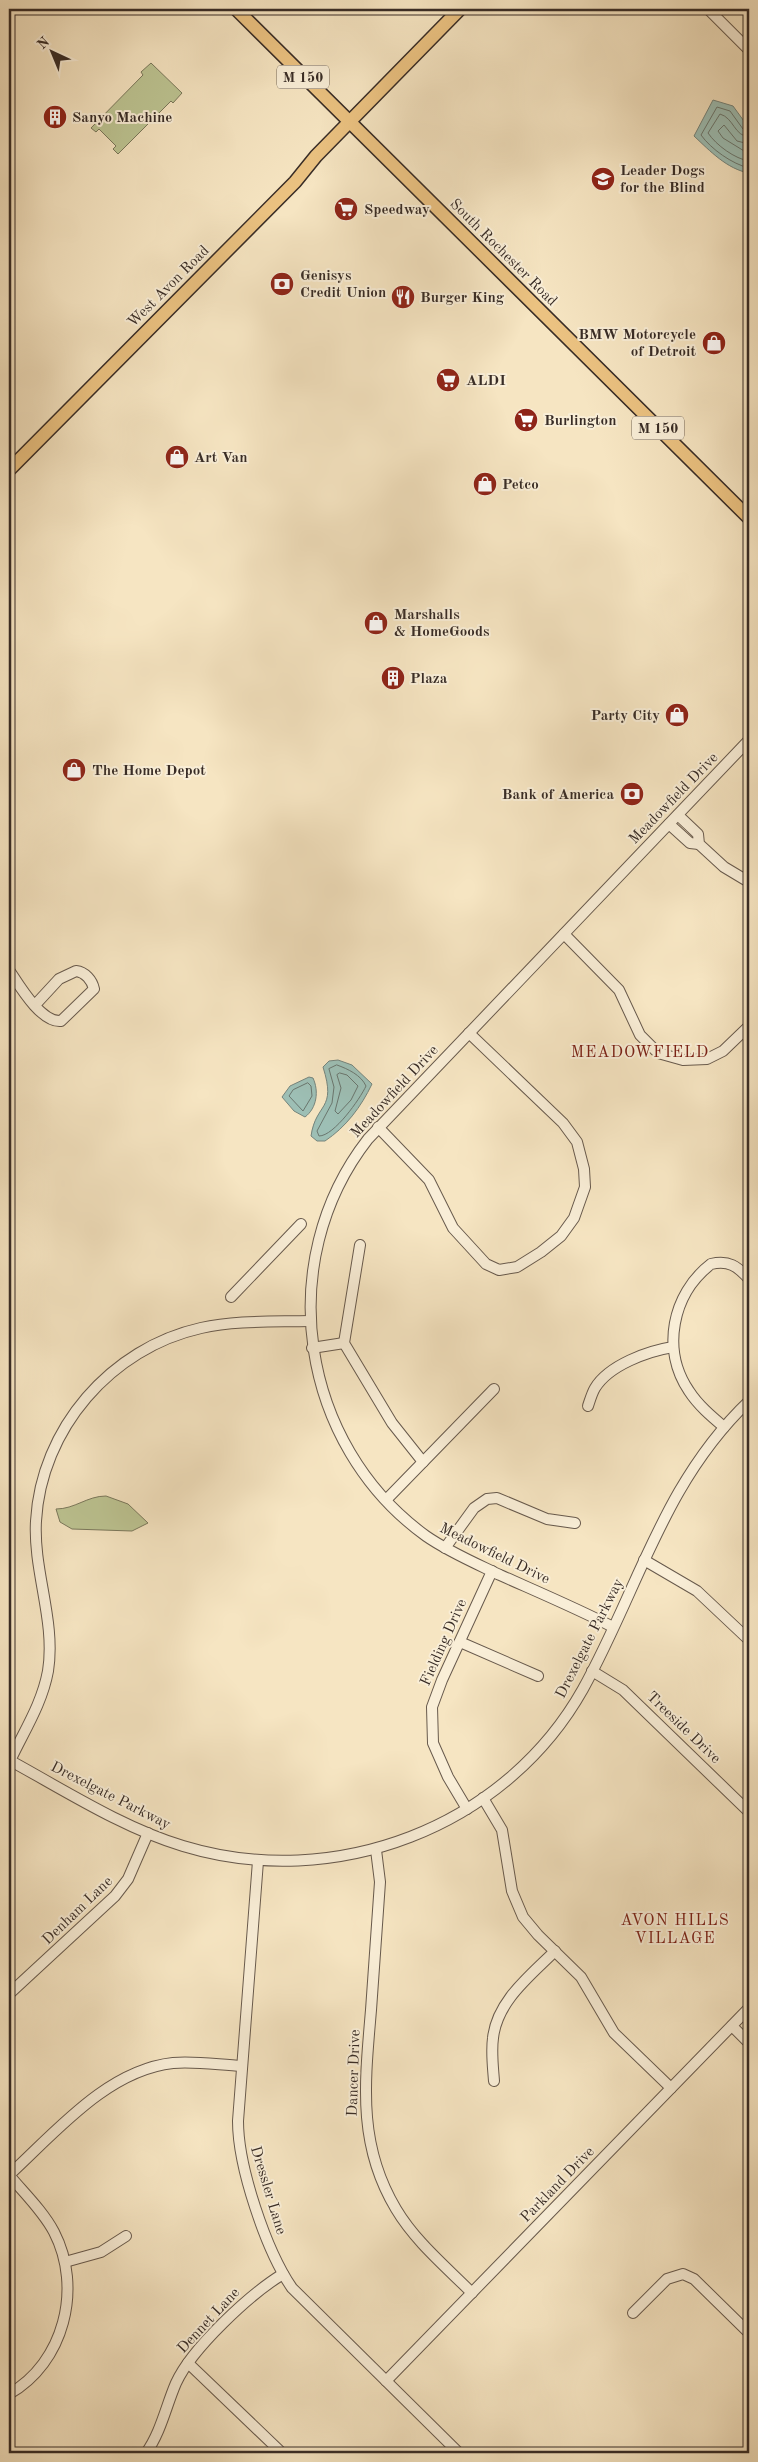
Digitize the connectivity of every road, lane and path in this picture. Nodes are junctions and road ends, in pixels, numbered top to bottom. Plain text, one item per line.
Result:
1 (236, 9) edge
2 (460, 9) edge
3 (708, 9) edge
4 (749, 50) edge
5 (350, 122) junction
6 (9, 470) edge
7 (749, 518) edge
8 (749, 740) edge
9 (678, 815) junction
10 (669, 824) junction
11 (699, 844) junction
12 (749, 882) edge
13 (564, 934) junction
14 (9, 970) edge
15 (35, 1005) junction
16 (749, 1026) edge
17 (469, 1033) junction
18 (378, 1127) junction
19 (301, 1224) dead end
20 (360, 1245) dead end
21 (749, 1279) edge
22 (230, 1297) dead end
23 (310, 1321) junction
24 (344, 1342) junction
25 (673, 1347) junction
26 (312, 1348) junction
27 (494, 1389) dead end
28 (749, 1401) edge
29 (588, 1406) dead end
30 (724, 1427) junction
31 (423, 1462) junction
32 (386, 1500) junction
33 (575, 1523) dead end
34 (445, 1548) junction
35 (644, 1560) junction
36 (492, 1571) junction
37 (613, 1627) junction
38 (748, 1635) edge
39 (460, 1642) junction
40 (592, 1671) junction
41 (538, 1676) dead end
42 (9, 1760) edge
43 (483, 1798) junction
44 (467, 1810) junction
45 (749, 1812) edge
46 (148, 1833) junction
47 (376, 1850) junction
48 (258, 1861) junction
49 (555, 1951) junction
50 (9, 1994) edge
51 (749, 2008) edge
52 (732, 2026) junction
53 (749, 2043) edge
54 (242, 2066) junction
55 (494, 2081) dead end
56 (671, 2088) junction
57 (9, 2175) edge
58 (126, 2236) dead end
59 (65, 2262) junction
60 (283, 2274) junction
61 (472, 2293) junction
62 (634, 2313) dead end
63 (749, 2334) edge
64 (188, 2363) junction
65 (386, 2381) junction
66 (9, 2394) edge
67 (146, 2453) edge
68 (282, 2453) edge
69 (459, 2453) edge

1 - 5 main road, South Rochester Road / M 150
2 - 5 main road, West Avon Road
3 - 4 street
5 - 6 main road, West Avon Road
5 - 7 main road, South Rochester Road / M 150
8 - 9 street, Meadowfield Drive
9 - 10 street, Meadowfield Drive
9 - 11 street
10 - 11 street
10 - 13 street, Meadowfield Drive
11 - 12 street
13 - 16 street
13 - 17 street, Meadowfield Drive
14 - 15 street
15 - 15 street
17 - 18 street, Meadowfield Drive
17 - 18 street
18 - 23 street, Meadowfield Drive
19 - 22 street
20 - 24 street
21 - 25 street
23 - 26 street, Meadowfield Drive
23 - 42 street
24 - 26 street
24 - 31 street
25 - 29 street
25 - 30 street
26 - 32 street, Meadowfield Drive
27 - 31 street
28 - 30 street, Drexelgate Parkway
30 - 35 street, Drexelgate Parkway
31 - 32 street
32 - 34 street, Meadowfield Drive
33 - 34 street
34 - 36 street, Meadowfield Drive
35 - 37 street, Drexelgate Parkway
35 - 38 street
36 - 37 street, Meadowfield Drive
36 - 39 street, Fielding Drive
37 - 40 street, Drexelgate Parkway
39 - 41 street
39 - 44 street, Fielding Drive
40 - 43 street, Drexelgate Parkway
40 - 45 street, Treeside Drive
42 - 46 street, Drexelgate Parkway
43 - 44 street, Drexelgate Parkway
43 - 49 street
44 - 47 street, Drexelgate Parkway
46 - 48 street, Drexelgate Parkway
46 - 50 street, Denham Lane
47 - 48 street, Drexelgate Parkway
47 - 61 street, Dancer Drive
48 - 54 street, Dressler Lane
49 - 55 street
49 - 56 street
51 - 52 street, Parkland Drive
52 - 53 street
52 - 56 street, Parkland Drive
54 - 57 street
54 - 60 street, Dressler Lane
56 - 61 street, Parkland Drive
57 - 59 street
58 - 59 street
59 - 66 street
60 - 64 street, Dennet Lane
60 - 65 street, Dressler Lane
61 - 65 street, Parkland Drive
62 - 63 street
64 - 67 street, Dennet Lane
64 - 68 street
65 - 69 street, Dressler Lane

